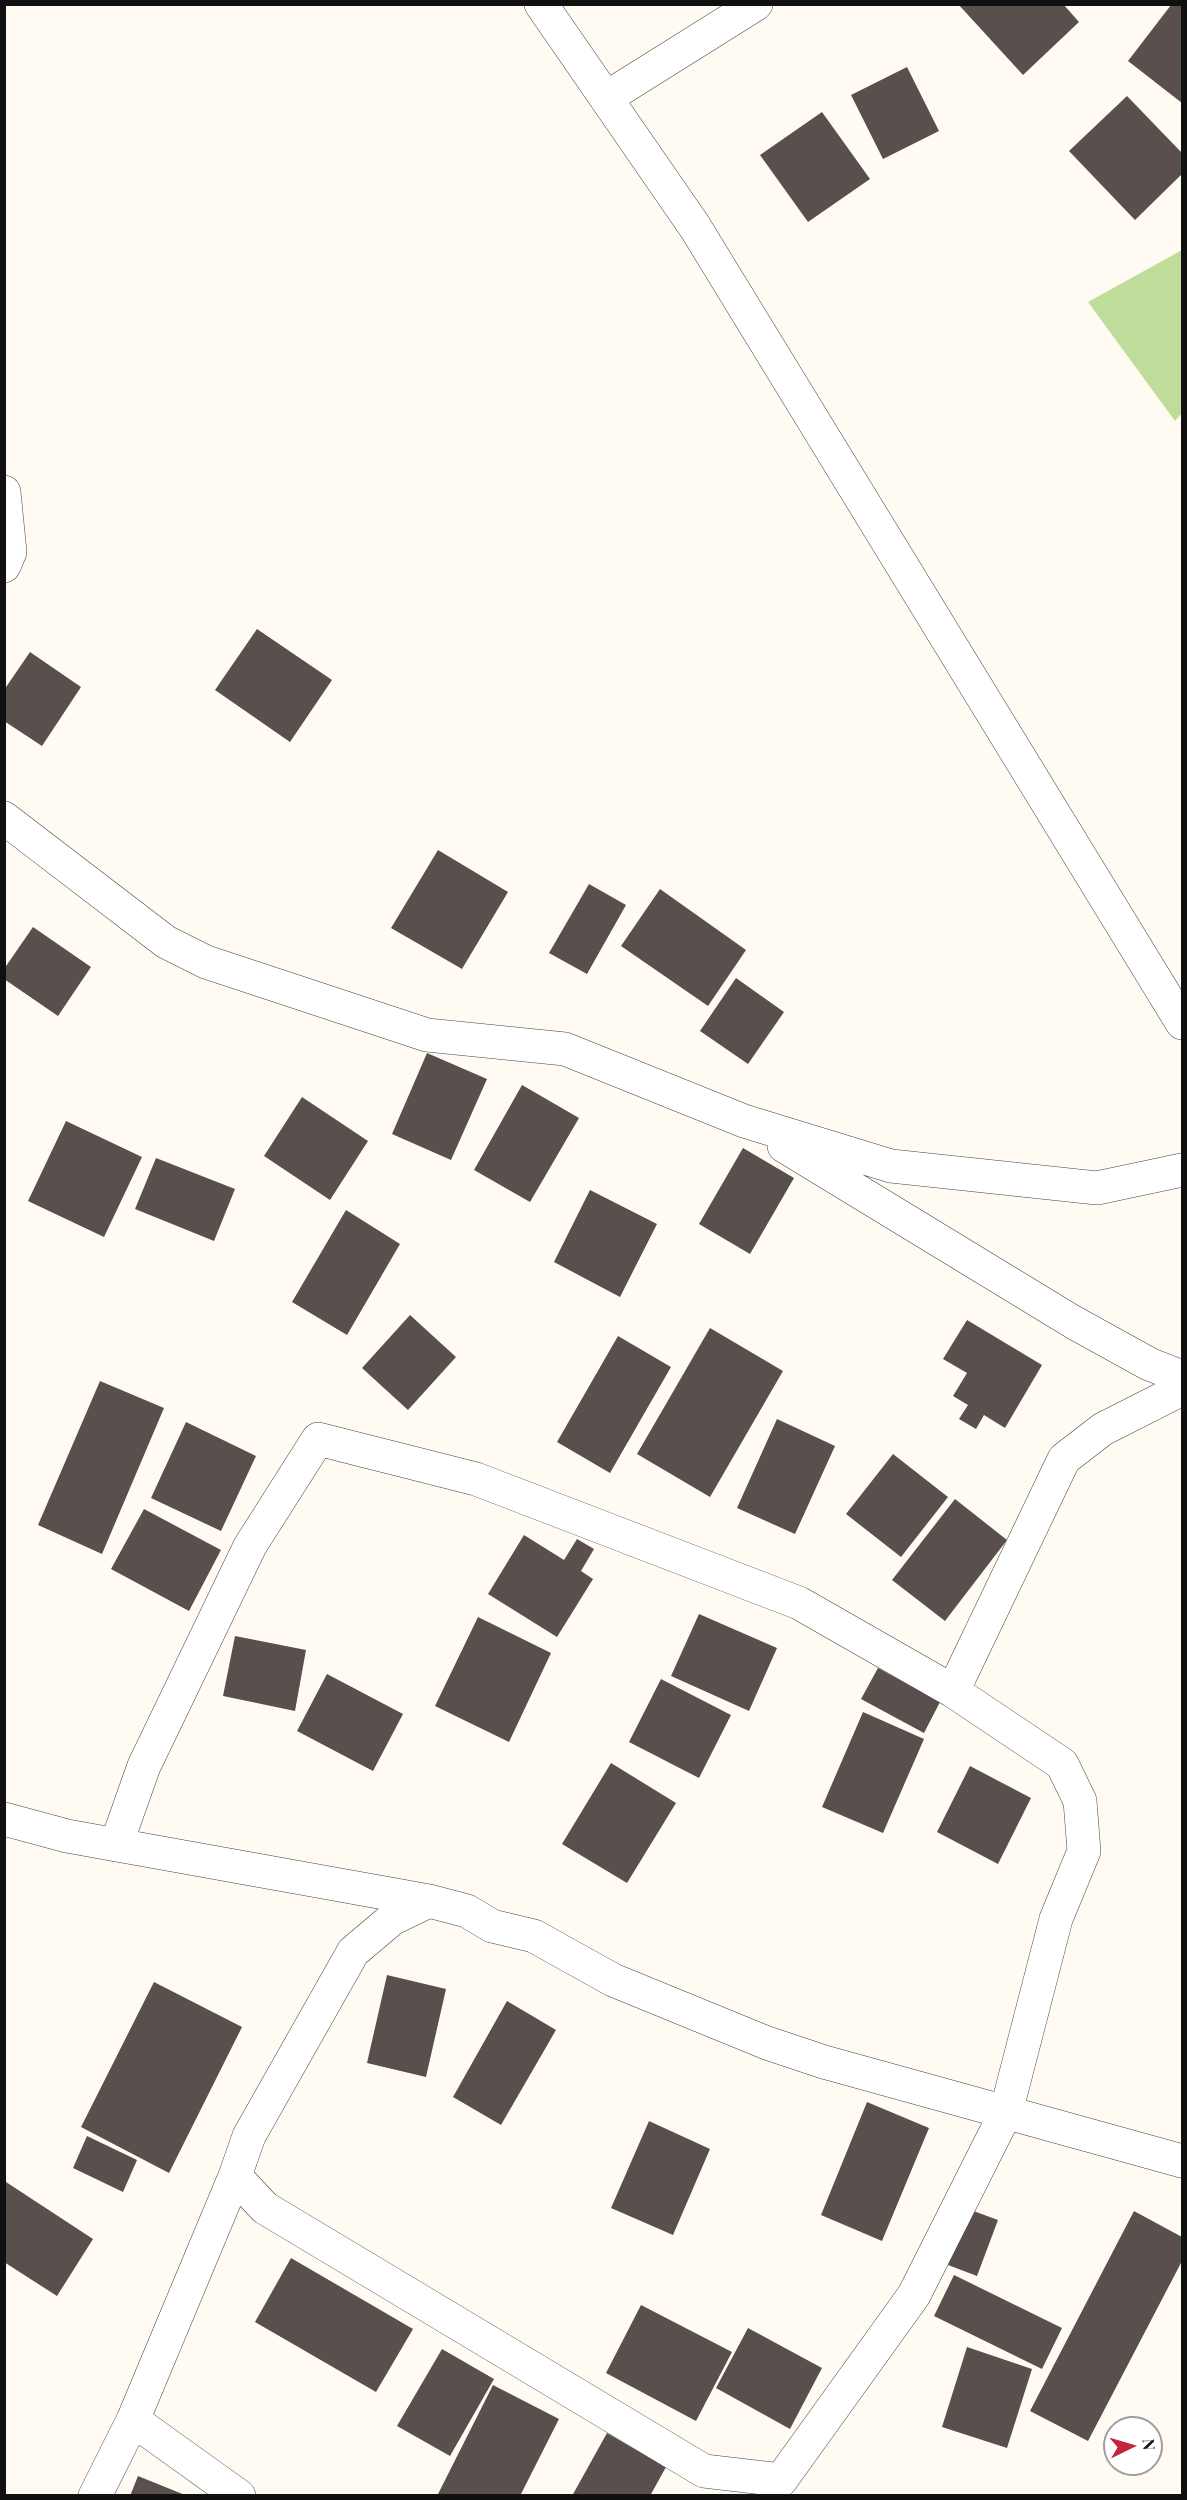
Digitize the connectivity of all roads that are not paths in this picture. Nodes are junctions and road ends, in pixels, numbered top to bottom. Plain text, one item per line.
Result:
1 (542, 4) edge
2 (756, 4) edge
3 (606, 98) junction
4 (4, 492) edge
5 (4, 566) edge
6 (4, 818) edge
7 (1182, 1023) edge
8 (744, 1121) junction
9 (1182, 1170) edge
10 (1182, 1377) edge
11 (1182, 1389) edge
12 (953, 1690) junction
13 (4, 1819) edge
14 (116, 1845) junction
15 (429, 1901) junction
16 (1006, 2112) junction
17 (1182, 2161) edge
18 (235, 2176) junction
19 (133, 2420) junction
20 (95, 2496) edge
21 (239, 2496) edge

1 - 3 street
2 - 3 street
3 - 7 street
4 - 5 street
6 - 8 street
8 - 9 street
8 - 10 street
11 - 12 street
12 - 14 street
12 - 16 street
13 - 14 street
14 - 15 street
15 - 16 street
15 - 18 street
16 - 17 street
16 - 18 street
18 - 19 street
19 - 20 street
19 - 21 street

